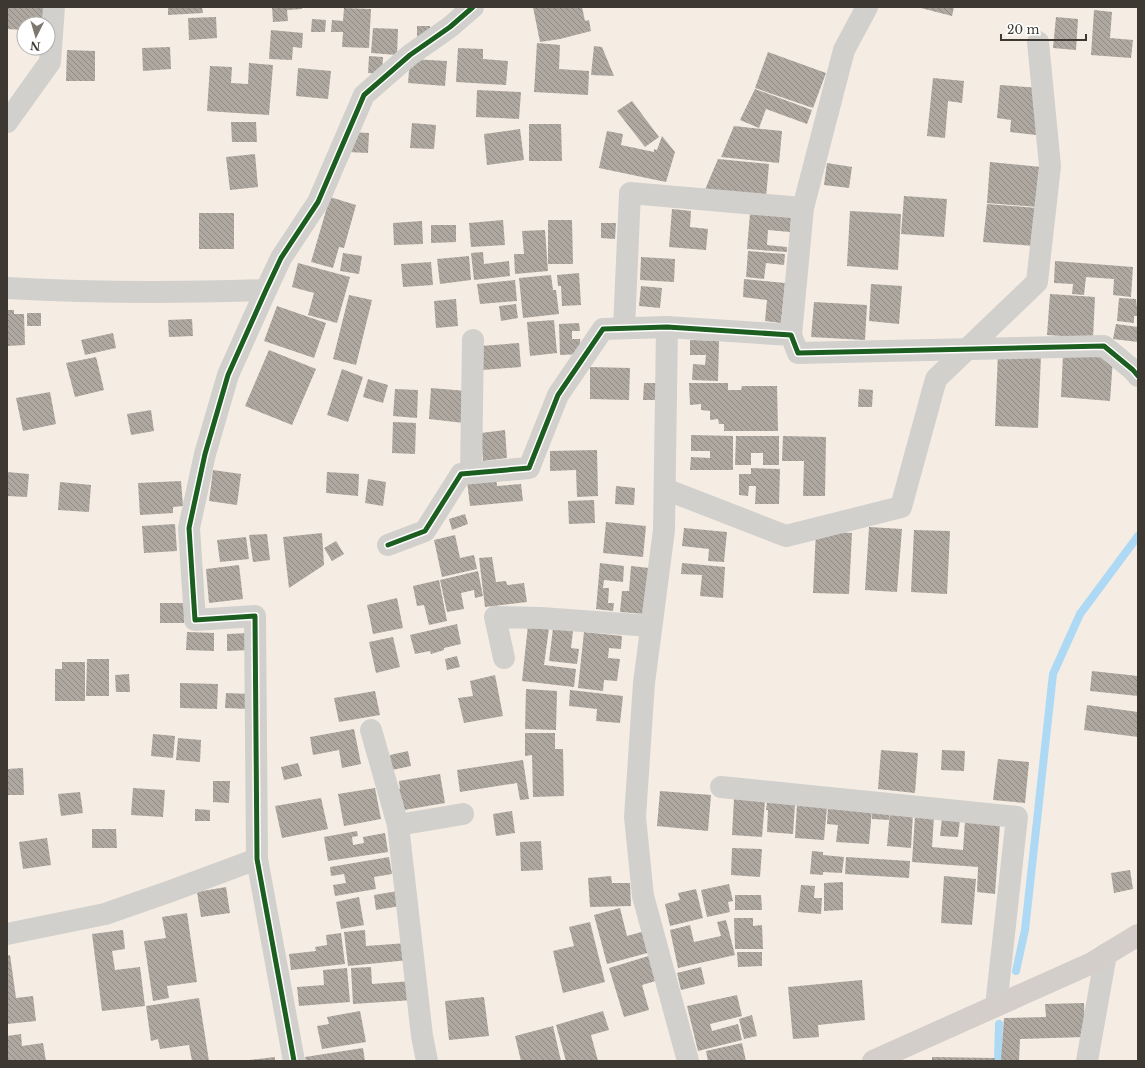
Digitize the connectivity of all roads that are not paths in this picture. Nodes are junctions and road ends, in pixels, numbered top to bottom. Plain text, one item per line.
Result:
1 (54, 7) edge
2 (473, 7) edge
3 (867, 7) edge
4 (1038, 42) dead end
5 (7, 122) edge
6 (803, 208) junction
7 (7, 288) edge
8 (266, 290) junction
9 (667, 327) junction
10 (624, 328) junction
11 (791, 335) junction
12 (473, 340) dead end
13 (967, 349) junction
14 (1138, 376) edge
15 (471, 473) junction
16 (665, 489) junction
17 (388, 545) dead end
18 (651, 626) junction
19 (504, 658) dead end
20 (371, 730) dead end
21 (721, 787) dead end
22 (463, 814) dead end
23 (398, 825) junction
24 (257, 858) junction
25 (7, 934) edge
26 (1138, 935) edge
27 (1106, 954) junction
28 (996, 1006) junction
29 (294, 1061) edge
30 (427, 1061) edge
31 (688, 1061) edge
32 (873, 1061) edge
33 (1087, 1061) edge

1 - 5 street
2 - 8 street
3 - 6 street
4 - 13 street
6 - 10 street
6 - 11 street
7 - 8 street
8 - 24 street
9 - 10 street
9 - 11 street
9 - 16 street
10 - 15 street
11 - 13 street
12 - 15 street
13 - 14 street
13 - 16 street
15 - 17 street
16 - 18 street
18 - 19 street
18 - 31 street
20 - 23 street
21 - 28 street
22 - 23 street
23 - 30 street
24 - 25 street
24 - 29 street
26 - 27 street
27 - 28 street
27 - 33 street
28 - 32 street

